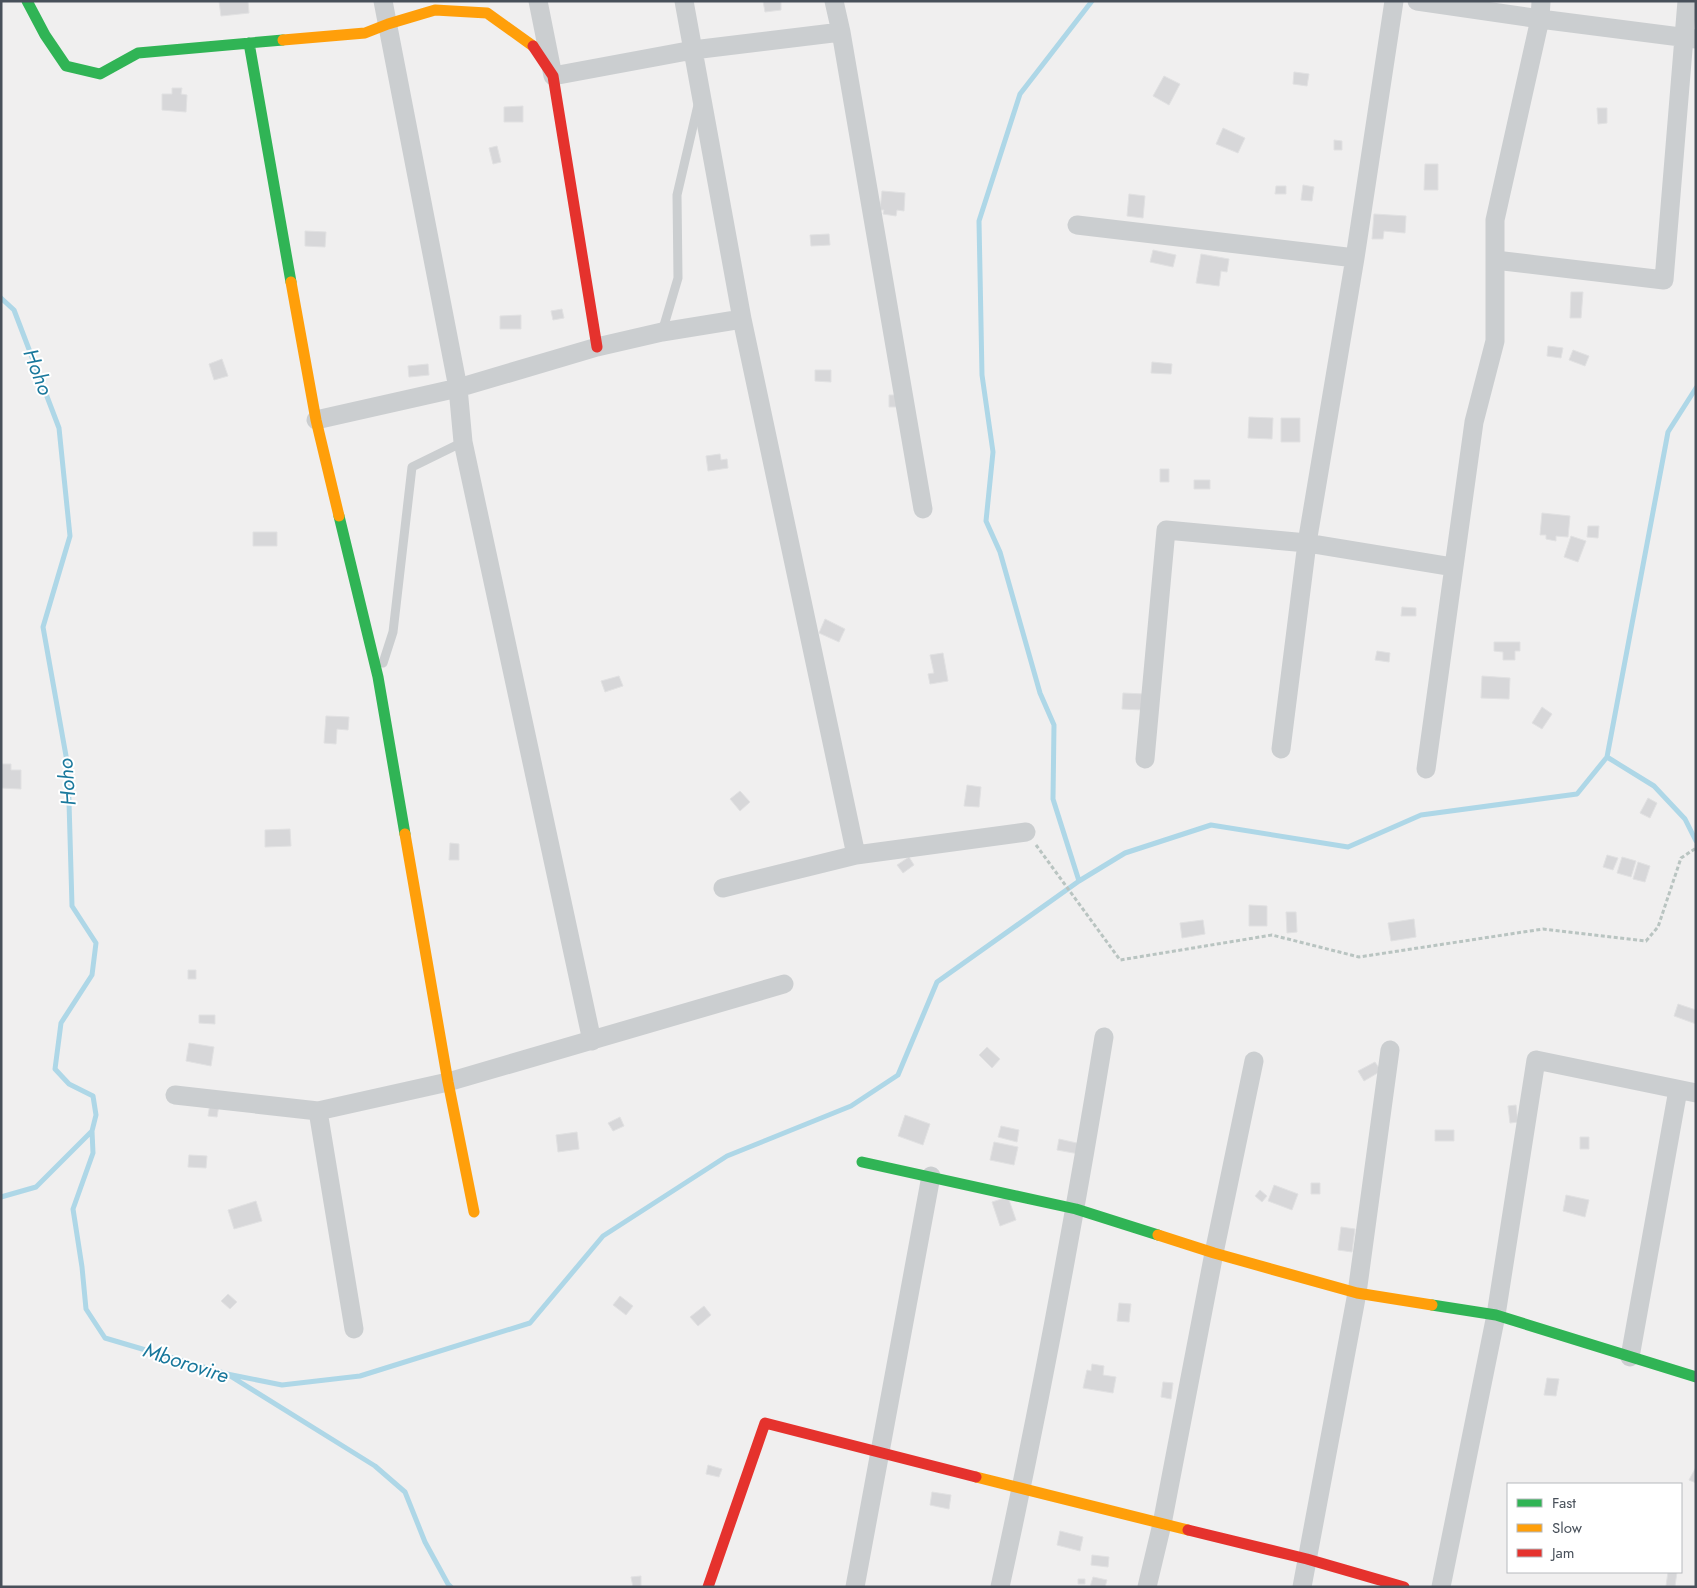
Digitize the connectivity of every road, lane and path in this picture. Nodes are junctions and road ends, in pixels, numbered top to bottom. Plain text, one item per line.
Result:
1 (26, 1) edge
2 (382, 1) edge
3 (538, 1) edge
4 (684, 1) edge
5 (834, 1) edge
6 (1394, 1) edge
7 (1417, 1) edge
8 (1687, 1) edge
9 (1540, 10) edge
10 (388, 24) junction
11 (841, 32) junction
12 (1689, 38) edge
13 (249, 43) junction
14 (693, 50) junction
15 (553, 76) junction
16 (701, 92) junction
17 (1077, 225) dead end
18 (1356, 258) junction
19 (1495, 260) junction
20 (742, 319) junction
21 (662, 332) junction
22 (597, 347) junction
23 (458, 388) junction
24 (316, 420) junction
25 (463, 442) junction
26 (923, 509) dead end
27 (1307, 543) junction
28 (1453, 567) junction
29 (378, 677) junction
30 (1281, 749) dead end
31 (1145, 758) dead end
32 (1426, 769) dead end
33 (1026, 832) joint
34 (1696, 848) edge
35 (856, 854) junction
36 (723, 888) dead end
37 (784, 984) dead end
38 (1104, 1037) dead end
39 (592, 1041) junction
40 (1390, 1050) dead end
41 (1254, 1061) dead end
42 (448, 1082) junction
43 (1687, 1092) edge
44 (175, 1095) dead end
45 (318, 1111) junction
46 (862, 1162) dead end
47 (931, 1176) junction
48 (1076, 1209) junction
49 (474, 1212) dead end
50 (1214, 1253) junction
51 (1357, 1293) junction
52 (1496, 1315) junction
53 (354, 1329) dead end
54 (1630, 1356) junction
55 (1696, 1377) edge
56 (881, 1452) junction
57 (1022, 1488) junction
58 (1162, 1524) junction
59 (1307, 1559) junction
60 (708, 1587) edge
61 (855, 1587) edge
62 (1000, 1587) edge
63 (1147, 1587) edge
64 (1302, 1587) edge
65 (1404, 1587) edge
66 (1441, 1587) edge

1 - 13 street
2 - 10 street
3 - 15 street
4 - 14 street
5 - 11 street
6 - 18 street
7 - 9 street
8 - 12 street
9 - 12 street
9 - 19 street
10 - 13 street
10 - 15 street
10 - 23 street
11 - 14 street
11 - 26 street
12 - 19 street
13 - 24 street
14 - 15 street
14 - 16 street
15 - 22 street
16 - 20 street
16 - 21 lane
17 - 18 street
18 - 27 street
19 - 28 street
20 - 21 street
20 - 35 street
21 - 22 street
22 - 23 street
23 - 24 street
23 - 25 street
24 - 29 street
25 - 29 lane
25 - 39 street
27 - 28 street
27 - 30 street
27 - 31 street
28 - 32 street
29 - 42 street
33 - 34 path
33 - 35 street
35 - 36 street
37 - 39 street
38 - 48 street
39 - 42 street
40 - 51 street
41 - 50 street
42 - 45 street
42 - 49 street
43 - 52 street
43 - 54 street
44 - 45 street
45 - 53 street
46 - 47 street
47 - 48 street
47 - 56 street
48 - 50 street
48 - 57 street
50 - 51 street
50 - 58 street
51 - 52 street
51 - 59 street
52 - 54 street
52 - 66 street
54 - 55 street
56 - 57 street
56 - 60 street
56 - 61 street
57 - 58 street
57 - 62 street
58 - 59 street
58 - 63 street
59 - 64 street
59 - 65 street

